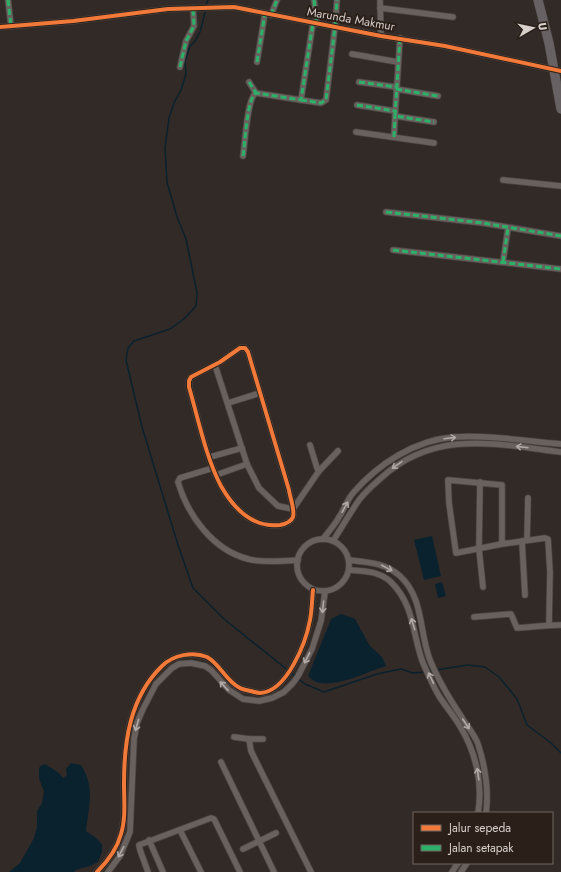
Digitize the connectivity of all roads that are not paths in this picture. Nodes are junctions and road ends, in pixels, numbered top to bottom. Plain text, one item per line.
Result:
1 (8, 0) edge
2 (277, 0) edge
3 (314, 0) edge
4 (337, 0) edge
5 (380, 0) edge
6 (538, 0) edge
7 (194, 8) junction
8 (380, 8) junction
9 (265, 13) junction
10 (271, 15) junction
11 (453, 17) dead end
12 (315, 23) junction
13 (11, 26) junction
14 (0, 27) edge
15 (335, 27) junction
16 (381, 36) junction
17 (400, 38) junction
18 (352, 54) dead end
19 (257, 62) dead end
20 (398, 62) junction
21 (180, 67) dead end
22 (557, 70) edge
23 (249, 82) dead end
24 (359, 82) dead end
25 (396, 88) junction
26 (256, 94) junction
27 (438, 96) dead end
28 (300, 100) junction
29 (357, 105) dead end
30 (561, 109) edge
31 (395, 114) junction
32 (434, 122) dead end
33 (356, 132) dead end
34 (394, 137) junction
35 (434, 143) dead end
36 (243, 156) dead end
37 (502, 180) dead end
38 (561, 186) edge
39 (386, 212) dead end
40 (508, 228) junction
41 (561, 236) edge
42 (393, 250) dead end
43 (503, 262) junction
44 (561, 269) edge
45 (215, 365) junction
46 (260, 393) junction
47 (228, 403) junction
48 (561, 444) edge
49 (310, 445) dead end
50 (242, 448) junction
51 (338, 451) dead end
52 (561, 452) edge
53 (210, 457) junction
54 (247, 464) junction
55 (213, 468) junction
56 (319, 471) junction
57 (216, 475) junction
58 (480, 482) junction
59 (528, 498) dead end
60 (293, 509) junction
61 (323, 539) junction
62 (333, 541) junction
63 (524, 541) junction
64 (502, 544) junction
65 (479, 549) junction
66 (298, 560) junction
67 (349, 560) junction
68 (349, 570) junction
69 (483, 587) dead end
70 (313, 590) junction
71 (325, 592) junction
72 (525, 595) dead end
73 (474, 617) dead end
74 (549, 625) junction
75 (561, 625) edge
76 (234, 737) dead end
77 (249, 739) junction
78 (263, 739) dead end
79 (221, 762) dead end
80 (478, 812) edge
81 (486, 812) edge
82 (180, 830) junction
83 (276, 833) dead end
84 (149, 840) junction
85 (259, 841) junction
86 (243, 849) dead end
87 (97, 872) edge
88 (108, 872) edge
89 (148, 872) edge
90 (163, 872) edge
91 (201, 872) edge
92 (240, 872) edge
93 (274, 872) edge
94 (311, 872) edge

1 - 13 street
2 - 10 street
3 - 12 street
4 - 15 street
5 - 8 street
6 - 22 main road
7 - 9 street, Marunda Makmur
7 - 13 street, Marunda Makmur
7 - 21 street
8 - 11 street
8 - 16 street
9 - 10 street, Marunda Makmur
9 - 19 street
10 - 12 street, Marunda Makmur
12 - 15 street, Marunda Makmur
12 - 28 street
13 - 14 street, Marunda Makmur
15 - 16 street, Marunda Makmur
15 - 28 street
16 - 17 street, Marunda Makmur
17 - 20 street
17 - 22 street, Marunda Makmur
18 - 20 street
20 - 25 street
22 - 30 main road
23 - 26 street
24 - 25 street
25 - 27 street
25 - 31 street
26 - 28 street
26 - 36 street
29 - 31 street
31 - 32 street
31 - 34 street
33 - 34 street
34 - 35 street
37 - 38 street
39 - 40 street
40 - 41 street
40 - 43 street
42 - 43 street
43 - 44 street
45 - 46 street
45 - 47 street
45 - 53 street
46 - 47 street
46 - 60 street
47 - 50 street
61 -> 48 street
49 - 56 street
50 - 53 street
50 - 54 street
51 - 56 street
52 -> 62 street
53 - 55 street
54 - 57 street
54 - 60 street
55 - 57 street
55 - 66 street
56 - 60 street
57 - 60 street
58 - 64 street
58 - 65 street
58 - 65 street
59 - 63 street
61 - 62 street
61 - 66 street
62 - 67 street
63 - 64 street
63 - 72 street
63 - 74 street
64 - 65 street
65 - 69 street
66 - 70 street
67 - 68 street
67 -> 81 street
68 - 71 street
80 -> 68 street
70 - 71 street
70 - 87 street
71 -> 88 street
73 - 74 street
74 - 75 street
76 - 77 street
77 - 78 street
77 - 94 street
79 - 85 street
82 - 84 street
82 - 91 street
82 - 92 street
83 - 85 street
84 - 89 street
84 - 90 street
85 - 86 street
85 - 93 street

